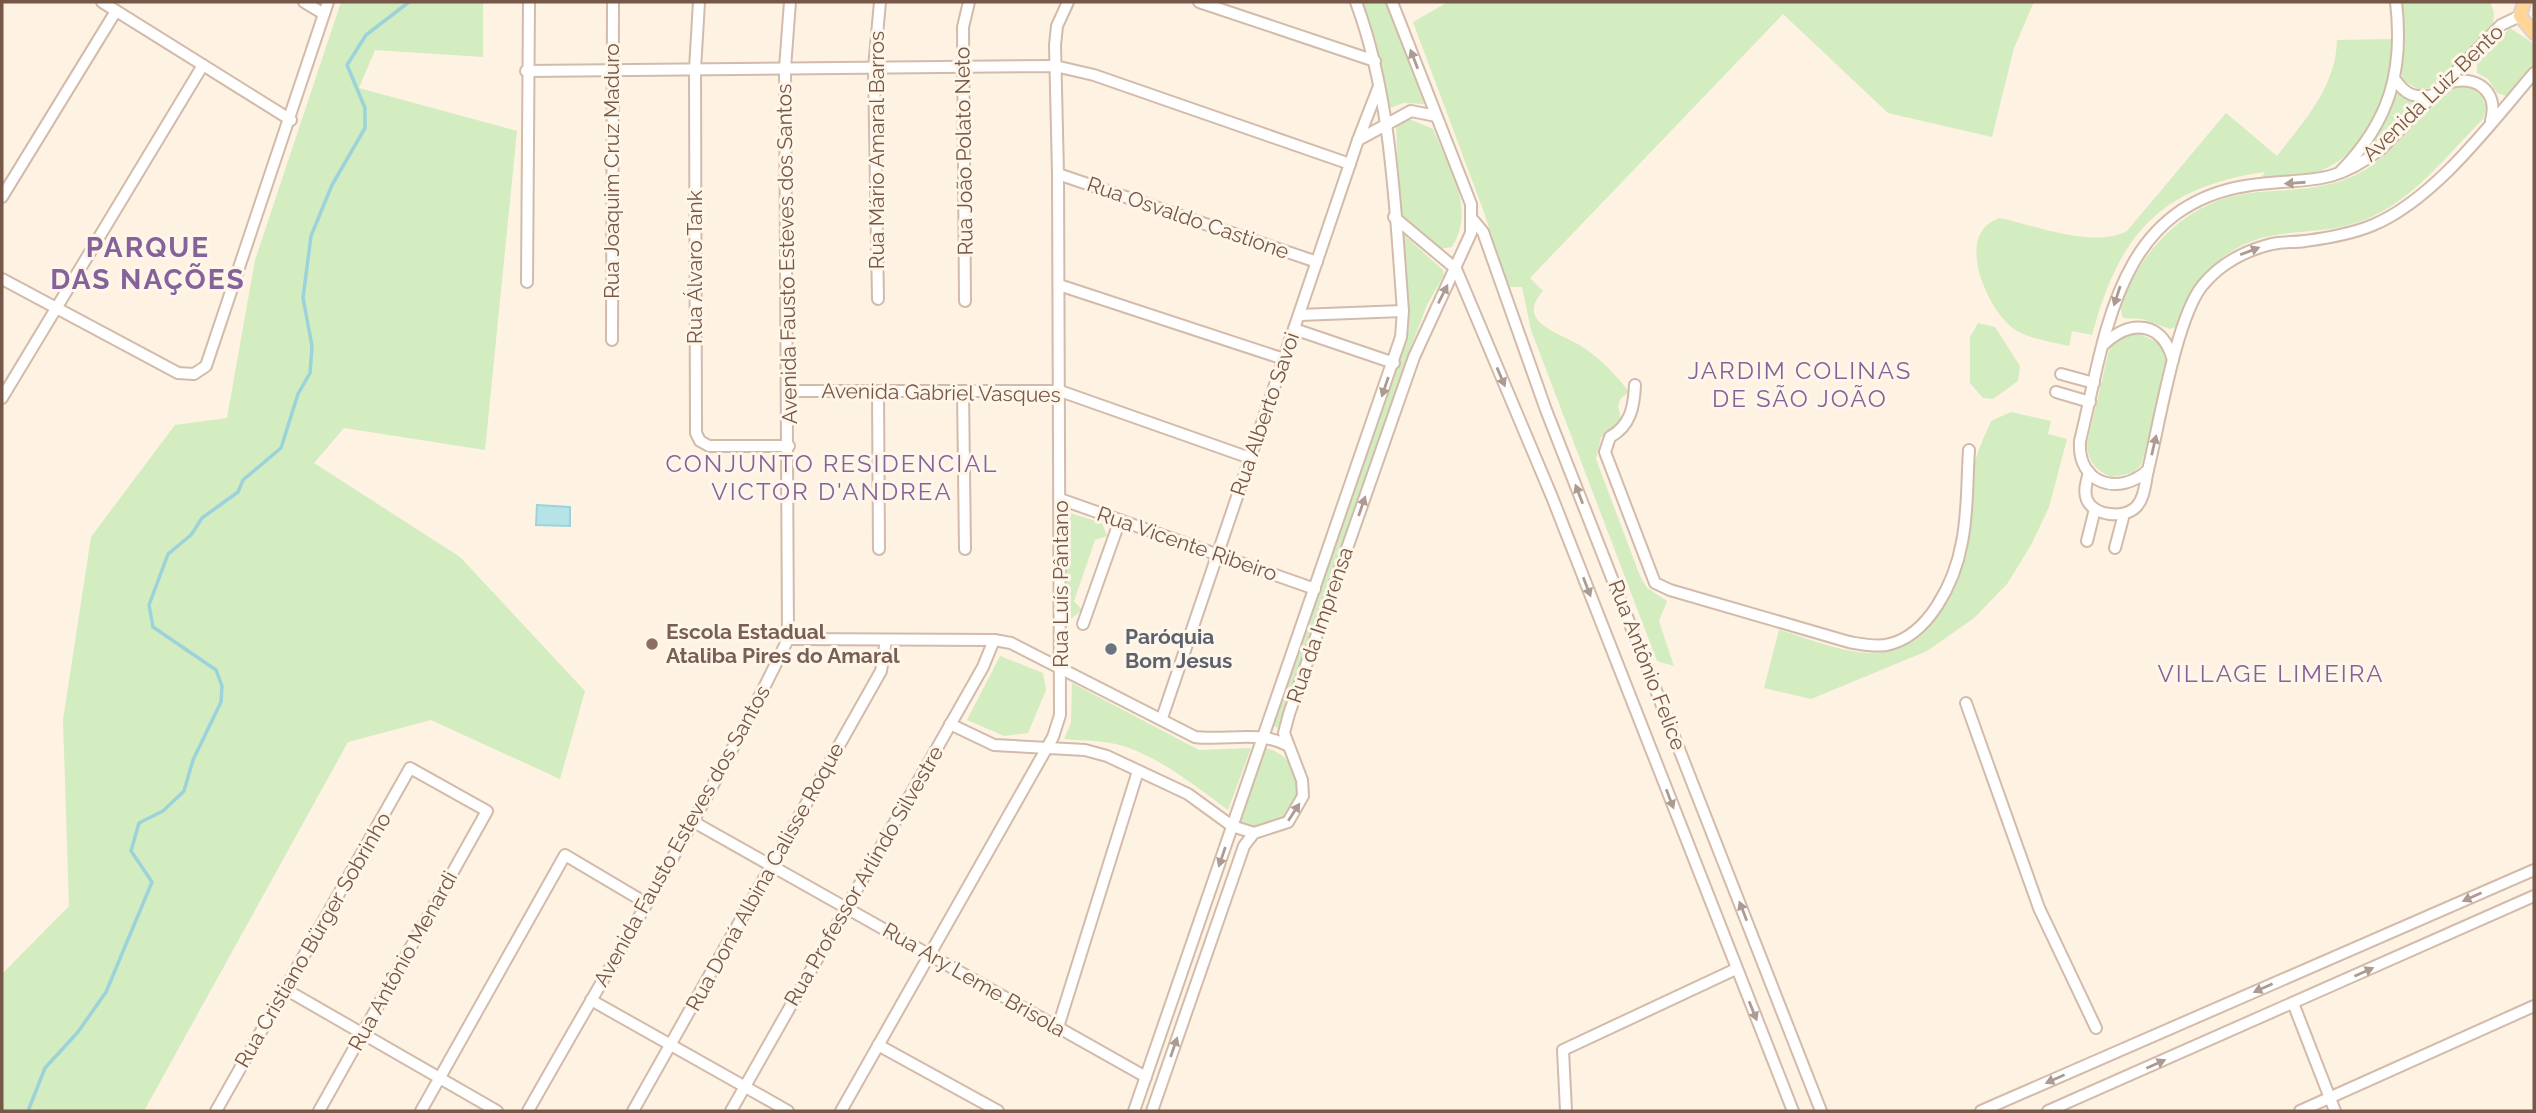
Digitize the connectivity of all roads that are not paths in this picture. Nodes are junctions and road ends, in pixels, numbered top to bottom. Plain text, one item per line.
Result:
1 (102, 2) edge
2 (304, 2) edge
3 (328, 2) edge
4 (529, 2) edge
5 (614, 2) edge
6 (699, 2) edge
7 (790, 2) edge
8 (880, 2) edge
9 (969, 2) edge
10 (1068, 2) edge
11 (1199, 2) edge
12 (1356, 2) edge
13 (1392, 2) edge
14 (2396, 2) edge
15 (2521, 7) edge
16 (116, 11) junction
17 (324, 14) junction
18 (2534, 33) edge
19 (1375, 61) junction
20 (203, 65) junction
21 (1055, 66) junction
22 (962, 67) junction
23 (785, 68) junction
24 (874, 68) junction
25 (695, 69) junction
26 (611, 70) junction
27 (526, 71) junction
28 (2534, 72) edge
29 (2395, 78) junction
30 (2447, 83) junction
31 (1379, 86) junction
32 (2434, 95) junction
33 (1436, 116) junction
34 (291, 120) junction
35 (2490, 123) junction
36 (1386, 127) junction
37 (1358, 140) junction
38 (1350, 164) junction
39 (1058, 174) junction
40 (2336, 175) junction
41 (2, 197) edge
42 (1394, 217) junction
43 (1473, 220) junction
44 (1317, 262) junction
45 (1456, 269) junction
46 (2, 279) edge
47 (527, 282) dead end
48 (1059, 285) junction
49 (878, 299) dead end
50 (965, 301) dead end
51 (57, 309) junction
52 (1403, 311) junction
53 (1299, 316) junction
54 (1294, 329) junction
55 (612, 340) dead end
56 (2104, 344) junction
57 (1284, 359) junction
58 (2174, 362) junction
59 (1394, 363) junction
60 (2061, 374) dead end
61 (2094, 383) junction
62 (1635, 385) dead end
63 (788, 391) junction
64 (877, 391) junction
65 (963, 391) junction
66 (1059, 391) junction
67 (2056, 392) dead end
68 (2, 397) edge
69 (2090, 402) junction
70 (789, 446) junction
71 (1969, 450) dead end
72 (1250, 458) junction
73 (2148, 470) junction
74 (2089, 472) junction
75 (1060, 499) junction
76 (2095, 509) junction
77 (2124, 514) junction
78 (1120, 520) junction
79 (2087, 541) dead end
80 (2115, 548) dead end
81 (965, 549) dead end
82 (879, 550) dead end
83 (1217, 554) junction
84 (1315, 589) junction
85 (1083, 624) dead end
86 (788, 639) junction
87 (886, 640) junction
88 (994, 640) junction
89 (1061, 667) junction
90 (1966, 703) dead end
91 (1162, 718) junction
92 (950, 724) junction
93 (1265, 737) junction
94 (1287, 745) junction
95 (1046, 748) junction
96 (1138, 771) junction
97 (487, 811) joint
98 (692, 821) junction
99 (1232, 826) junction
100 (1254, 833) junction
101 (772, 866) junction
102 (2534, 870) edge
103 (2534, 896) edge
104 (646, 902) junction
105 (847, 907) junction
106 (930, 954) junction
107 (1736, 969) junction
108 (285, 989) junction
109 (591, 1000) junction
110 (2293, 1003) junction
111 (2534, 1006) edge
112 (1058, 1027) junction
113 (2096, 1028) dead end
114 (363, 1034) junction
115 (671, 1045) junction
116 (878, 1045) junction
117 (1146, 1077) junction
118 (440, 1078) junction
119 (745, 1087) junction
120 (2330, 1098) junction
121 (216, 1111) edge
122 (319, 1111) edge
123 (421, 1111) edge
124 (497, 1111) edge
125 (528, 1111) edge
126 (633, 1111) edge
127 (731, 1111) edge
128 (788, 1111) edge
129 (841, 1111) edge
130 (998, 1111) edge
131 (1134, 1111) edge
132 (1152, 1111) edge
133 (1566, 1111) edge
134 (1793, 1111) edge
135 (1821, 1111) edge
136 (1982, 1111) edge
137 (2048, 1111) edge
138 (2300, 1111) edge
139 (2335, 1111) edge

1 - 16 street
2 - 17 street
3 - 17 street
4 - 27 street
5 - 26 street, Rua Joaquim Cruz Maduro
6 - 25 street, Rua Álvaro Tank
7 - 23 street, Avenida Fausto Esteves dos Santos
8 - 24 street, Rua Mário Amaral Barros
9 - 22 street, Rua João Polato Neto
10 - 21 street, Rua Luís Pântano
11 - 19 street
12 - 19 street, Rua da Imprensa
33 -> 13 street
14 - 29 street
15 - 18 main road
15 - 30 street, Avenida Luiz Bento
16 - 20 street
16 - 41 street
17 - 34 street
19 - 31 street, Rua da Imprensa
20 - 34 street
20 - 51 street
21 - 22 street
21 - 38 street
21 - 39 street, Rua Luís Pântano
22 - 24 street
22 - 50 street, Rua João Polato Neto
23 - 24 street
23 - 25 street
23 - 63 street, Avenida Fausto Esteves dos Santos
24 - 49 street, Rua Mário Amaral Barros
25 - 26 street
25 - 70 street, Rua Álvaro Tank
26 - 27 street
26 - 55 street, Rua Joaquim Cruz Maduro
27 - 47 street
28 - 35 street
29 - 32 street
29 - 40 street
30 - 32 street, Avenida Luiz Bento
30 - 35 street
31 - 36 street, Rua da Imprensa
31 - 37 street, Rua Alberto Savoi
32 - 40 street, Avenida Luiz Bento
33 - 36 street
33 - 43 street
34 - 51 street
58 -> 35 street
36 - 37 street
36 - 42 street, Rua da Imprensa
37 - 38 street, Rua Alberto Savoi
38 - 44 street, Rua Alberto Savoi
39 - 44 street, Rua Osvaldo Castione
39 - 48 street, Rua Luís Pântano
40 -> 56 street, Avenida Luiz Bento
42 - 45 street
42 - 52 street, Rua da Imprensa
43 - 45 street, Rua da Imprensa
135 -> 43 street, Rua Antônio Felice
44 - 53 street, Rua Alberto Savoi
94 -> 45 street, Rua da Imprensa
45 -> 107 street, Rua Antônio Felice
46 - 51 street
48 - 57 street
48 - 66 street, Rua Luís Pântano
51 - 68 street
52 - 53 street
52 - 59 street, Rua da Imprensa
53 - 54 street, Rua Alberto Savoi
54 - 57 street, Rua Alberto Savoi
54 - 59 street
56 - 58 street
56 - 61 street, Avenida Luiz Bento
57 - 72 street, Rua Alberto Savoi
73 -> 58 street
59 -> 84 street, Rua da Imprensa
60 - 61 street
61 - 69 street, Avenida Luiz Bento
62 - 71 street
63 - 64 street, Avenida Gabriel Vasques
63 - 70 street, Avenida Fausto Esteves dos Santos
64 - 65 street, Avenida Gabriel Vasques
64 - 82 street
65 - 66 street, Avenida Gabriel Vasques
65 - 81 street
66 - 72 street, Avenida Gabriel Vasques
66 - 75 street, Rua Luís Pântano
67 - 69 street
69 - 74 street, Avenida Luiz Bento
70 - 86 street, Avenida Fausto Esteves dos Santos
72 - 83 street, Rua Alberto Savoi
73 - 74 street
73 - 77 street
74 - 76 street, Avenida Luiz Bento
75 - 78 street, Rua Vicente Ribeiro
75 - 89 street, Rua Luís Pântano
76 - 77 street
76 - 79 street
77 - 80 street
78 - 83 street, Rua Vicente Ribeiro
78 - 85 street, Rua Luís Pântano
83 - 84 street, Rua Vicente Ribeiro
83 - 91 street, Rua Alberto Savoi
84 - 93 street, Rua da Imprensa
86 - 87 street
86 - 98 street, Avenida Fausto Esteves dos Santos
87 - 88 street
87 - 101 street, Rua Doná Albina Calisse Roque
88 - 89 street
88 - 92 street, Rua Professor Arlíndo Silvestre
89 - 91 street
89 - 95 street, Rua Luís Pântano
90 - 113 street
91 - 93 street
92 - 95 street
92 - 105 street, Rua Professor Arlíndo Silvestre
93 - 94 street
93 - 99 street, Rua da Imprensa
100 -> 94 street, Rua da Imprensa
95 - 96 street
95 - 106 street, Rua Luís Pântano
96 - 99 street
96 - 112 street
97 - 108 street, Rua Cristiano Bürger Sobrinho
97 - 114 street, Rua Antônio Menardi
98 - 101 street, Rua Ary Leme Brisola
98 - 104 street, Avenida Fausto Esteves dos Santos
99 - 100 street
99 -> 117 street, Rua da Imprensa
132 -> 100 street
101 - 105 street, Rua Ary Leme Brisola
101 - 115 street, Rua Doná Albina Calisse Roque
102 -> 136 street
110 -> 103 street
104 - 109 street, Avenida Fausto Esteves dos Santos
104 - 118 street
105 - 106 street, Rua Ary Leme Brisola
105 - 119 street, Rua Professor Arlíndo Silvestre
106 - 112 street, Rua Ary Leme Brisola
106 - 116 street, Rua Luís Pântano
107 - 133 street
107 -> 134 street, Rua Antônio Felice
108 - 114 street
108 - 121 street, Rua Cristiano Bürger Sobrinho
109 - 115 street
109 - 125 street, Avenida Fausto Esteves dos Santos
110 - 120 street
137 -> 110 street
111 - 120 street
112 - 117 street, Rua Ary Leme Brisola
114 - 118 street
114 - 122 street, Rua Antônio Menardi
115 - 119 street
115 - 126 street, Rua Doná Albina Calisse Roque
116 - 129 street, Rua Luís Pântano
116 - 130 street
117 - 131 street, Rua da Imprensa
118 - 123 street
118 - 124 street
119 - 127 street, Rua Professor Arlíndo Silvestre
119 - 128 street
120 - 138 street
120 - 139 street

